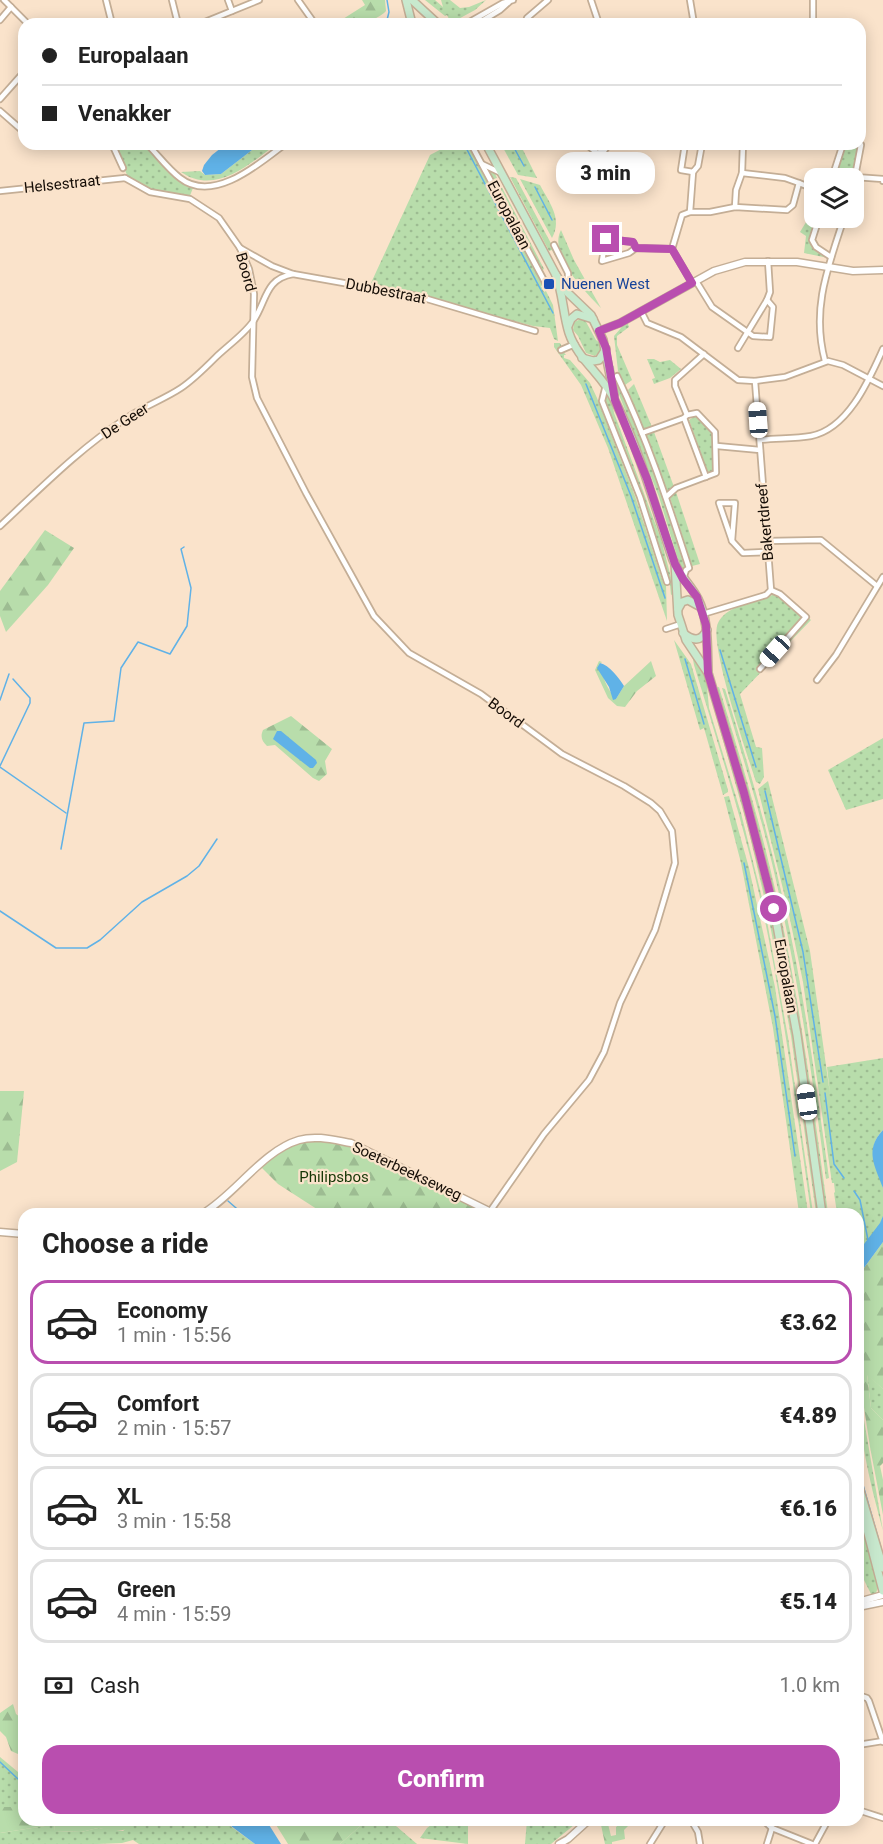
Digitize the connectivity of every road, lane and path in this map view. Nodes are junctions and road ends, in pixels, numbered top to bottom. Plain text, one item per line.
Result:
1 (4, 0) edge
2 (106, 0) edge
3 (172, 0) edge
4 (228, 0) edge
5 (258, 0) edge
6 (298, 0) edge
7 (406, 0) edge
8 (412, 0) edge
9 (548, 0) edge
10 (591, 0) edge
11 (690, 0) edge
12 (813, 0) edge
13 (511, 1) edge
14 (11, 7) junction
15 (232, 11) junction
16 (22, 18) edge
17 (110, 18) edge
18 (176, 18) edge
19 (218, 18) edge
20 (311, 18) edge
21 (410, 18) edge
22 (432, 18) edge
23 (477, 18) edge
24 (487, 18) edge
25 (527, 18) edge
26 (597, 18) edge
27 (693, 18) edge
28 (813, 18) edge
29 (0, 20) edge
30 (18, 79) edge
31 (0, 99) edge
32 (0, 111) edge
33 (18, 127) edge
34 (115, 150) edge
35 (153, 150) edge
36 (277, 150) edge
37 (474, 150) edge
38 (489, 150) edge
39 (684, 150) edge
40 (701, 150) edge
41 (743, 150) edge
42 (841, 150) edge
43 (857, 150) edge
44 (482, 164) junction
45 (835, 168) edge
46 (855, 168) edge
47 (124, 172) junction
48 (693, 172) junction
49 (501, 173) junction
50 (742, 173) junction
51 (864, 179) edge
52 (883, 179) edge
53 (799, 183) junction
54 (804, 185) edge
55 (196, 187) junction
56 (0, 191) edge
57 (190, 199) junction
58 (735, 207) junction
59 (690, 210) junction
60 (816, 228) edge
61 (841, 228) edge
62 (554, 245) dead end
63 (240, 248) junction
64 (636, 248) junction
65 (672, 249) junction
66 (831, 257) junction
67 (768, 261) junction
68 (828, 266) junction
69 (883, 270) edge
70 (292, 274) junction
71 (556, 275) junction
72 (694, 282) junction
73 (547, 286) dead end
74 (568, 293) junction
75 (767, 300) junction
76 (640, 311) junction
77 (593, 319) junction
78 (253, 322) junction
79 (568, 326) junction
80 (535, 331) dead end
81 (599, 331) junction
82 (748, 333) junction
83 (575, 344) junction
84 (606, 348) junction
85 (738, 348) dead end
86 (883, 349) edge
87 (561, 350) dead end
88 (704, 354) junction
89 (582, 358) junction
90 (825, 361) junction
91 (617, 376) dead end
92 (868, 378) junction
93 (755, 381) junction
94 (606, 385) junction
95 (883, 386) edge
96 (615, 400) junction
97 (686, 417) junction
98 (642, 434) junction
99 (760, 440) junction
100 (717, 446) junction
101 (760, 450) junction
102 (706, 477) junction
103 (666, 497) junction
104 (0, 526) edge
105 (766, 540) junction
106 (732, 541) junction
107 (767, 552) junction
108 (675, 564) junction
109 (883, 577) edge
110 (683, 579) junction
111 (667, 582) dead end
112 (877, 586) junction
113 (771, 590) junction
114 (678, 609) junction
115 (702, 610) junction
116 (681, 624) junction
117 (666, 629) dead end
118 (707, 630) junction
119 (683, 633) junction
120 (760, 669) dead end
121 (708, 673) junction
122 (817, 680) dead end
123 (209, 1208) edge
124 (485, 1208) edge
125 (496, 1208) edge
126 (821, 1208) edge
127 (0, 1232) edge
128 (18, 1234) edge
129 (864, 1504) edge
130 (864, 1519) edge
131 (883, 1568) edge
132 (883, 1593) edge
133 (864, 1600) edge
134 (883, 1602) edge
135 (864, 1606) edge
136 (864, 1697) edge
137 (883, 1742) edge
138 (864, 1744) edge
139 (864, 1812) edge
140 (883, 1818) edge
141 (582, 1826) edge
142 (661, 1826) edge
143 (694, 1826) edge
144 (770, 1826) edge
145 (824, 1826) edge
146 (772, 1828) junction
147 (559, 1844) edge
148 (650, 1844) edge
149 (700, 1844) edge
150 (767, 1844) edge
151 (813, 1844) edge

1 - 14 street
2 - 17 street
3 - 18 street
4 - 15 street
5 - 15 street
6 - 20 street
7 - 21 main road
8 - 22 main road
9 - 25 street
10 - 26 street
11 - 27 street
12 - 28 street
13 - 23 street
13 - 24 street
14 - 16 street
14 - 29 street
15 - 19 street
30 - 31 street
32 - 33 street
34 - 47 street
35 - 55 street
36 - 55 street
37 - 44 street, Europalaan
38 - 49 main road, Europalaan
39 - 48 street
40 - 48 street
41 - 50 street
42 - 45 street
43 - 46 street
44 - 49 street
44 - 73 street, Europalaan
47 - 56 street, Helsestraat
47 - 57 street
48 - 59 street
49 - 71 main road, Europalaan
50 - 53 street
50 - 58 street
51 - 52 street
53 - 54 street
53 - 58 street
55 - 57 street
57 - 63 street, Boord
58 - 59 street
59 - 65 street
60 - 66 street
61 - 66 street
62 - 74 street
63 - 70 street, Dubbestraat
63 - 78 street, Boord
64 - 64 street
64 - 65 street
65 - 72 street
66 - 68 street
67 - 68 street
67 - 72 street
67 - 75 street
68 - 69 street
68 - 90 street
70 - 78 street
70 - 80 street, Dubbestraat
71 - 74 main road, Europalaan
71 - 79 main road, Europalaan
72 - 76 street
72 - 82 street
74 - 77 main road, Europalaan
75 - 82 street
75 - 82 street
76 - 81 street
76 - 88 street
77 - 79 main road
77 - 81 main road, Europalaan
78 - 104 street, De Geer
78 - 125 street, Boord
79 - 83 main road, Europalaan
81 - 84 main road, Europalaan
82 - 85 street
83 - 87 street
83 - 89 main road, Europalaan
84 - 89 main road
84 - 96 main road
86 - 92 street
88 - 93 street
88 - 97 street
89 - 94 main road
90 - 92 street
90 - 93 street
91 - 98 street
92 - 95 street
92 - 99 street
93 - 99 street, Bakertdreef
94 - 96 main road
94 - 111 street
96 - 108 main road
97 - 98 street
97 - 100 street
97 - 102 street
98 - 103 street
99 - 101 street, Bakertdreef
100 - 101 street
100 - 102 street
101 - 105 street, Bakertdreef
102 - 103 street
103 - 110 street
105 - 107 street, Bakertdreef
105 - 112 street
106 - 106 street
106 - 107 street
107 - 113 street, Bakertdreef
108 - 110 main road
108 - 114 main road
109 - 112 street
110 - 115 main road
112 - 122 street
113 - 115 street
113 - 120 street
114 - 115 main road
114 - 116 main road
115 - 118 main road
116 - 117 street
116 - 119 main road
118 - 119 main road
118 - 121 main road, Europalaan
119 - 121 main road, Europalaan
121 - 126 main road, Europalaan
123 - 124 street, Soeterbeekseweg
127 - 128 street
129 - 131 main road
130 - 132 main road
132 - 133 street
134 - 135 street
136 - 137 street
137 - 138 street
139 - 140 street
141 - 147 street
142 - 148 street
143 - 149 street
144 - 146 street
145 - 151 street
146 - 150 street
146 - 151 street

